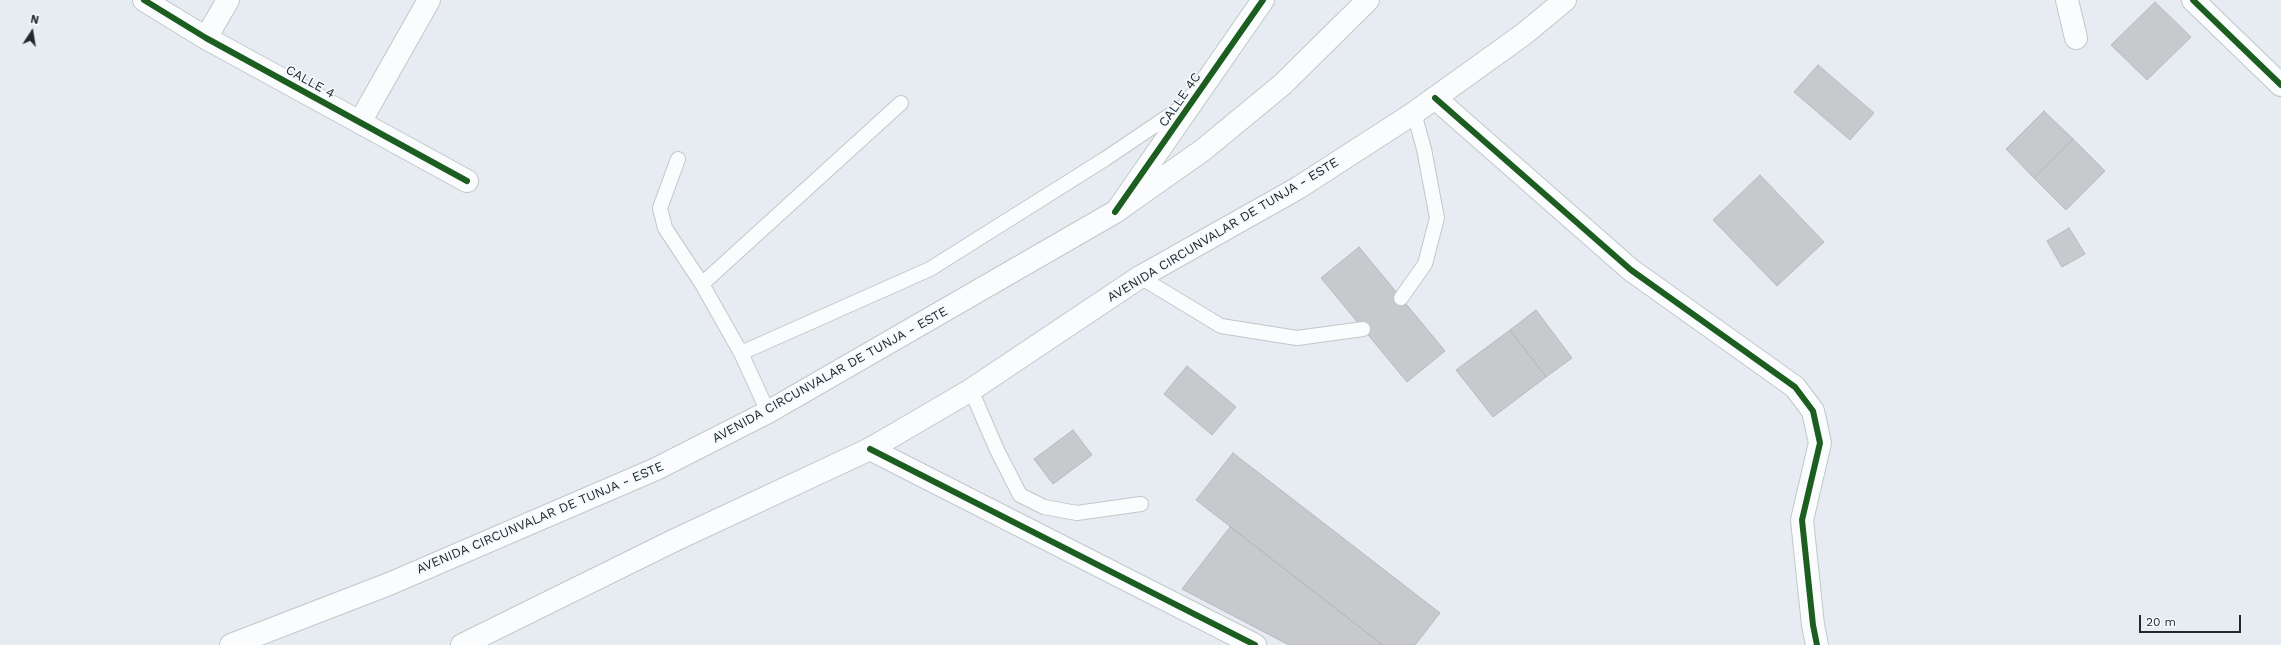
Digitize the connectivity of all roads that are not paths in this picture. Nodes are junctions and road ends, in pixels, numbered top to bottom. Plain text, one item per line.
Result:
1 (144, 0) edge
2 (228, 0) edge
3 (429, 0) edge
4 (1263, 0) edge
5 (1368, 0) edge
6 (1565, 0) edge
7 (2067, 0) edge
8 (2193, 0) edge
9 (206, 38) junction
10 (2076, 38) dead end
11 (2281, 85) edge
12 (1195, 98) junction
13 (1435, 98) junction
14 (901, 103) dead end
15 (1414, 113) junction
16 (360, 122) junction
17 (678, 159) dead end
18 (467, 181) dead end
19 (1116, 212) junction
20 (1140, 277) junction
21 (702, 284) junction
22 (1401, 298) dead end
23 (1363, 329) dead end
24 (741, 352) junction
25 (971, 390) junction
26 (768, 412) junction
27 (870, 449) junction
28 (1141, 504) dead end
29 (231, 645) edge
30 (462, 645) edge
31 (1256, 645) edge
32 (1817, 645) edge

1 - 9 main road, CALLE 4
2 - 9 main road
3 - 16 main road
4 - 12 main road, CALLE 4C
5 - 19 main road, AVENIDA CIRCUNVALAR DE TUNJA - ESTE
6 - 13 main road, AVENIDA CIRCUNVALAR DE TUNJA - ESTE
7 - 10 main road
8 - 11 main road
9 - 16 main road, CALLE 4
12 - 19 main road, CALLE 4C
12 - 24 lane
13 - 15 main road, AVENIDA CIRCUNVALAR DE TUNJA - ESTE
13 - 32 main road
14 - 21 lane
15 - 20 main road, AVENIDA CIRCUNVALAR DE TUNJA - ESTE
15 - 22 lane
16 - 18 main road, CALLE 4
17 - 21 lane
19 - 26 main road, AVENIDA CIRCUNVALAR DE TUNJA - ESTE
20 - 23 lane
20 - 25 main road, AVENIDA CIRCUNVALAR DE TUNJA - ESTE
21 - 24 lane
24 - 26 lane
25 - 27 main road, AVENIDA CIRCUNVALAR DE TUNJA - ESTE
25 - 28 lane
26 - 29 main road, AVENIDA CIRCUNVALAR DE TUNJA - ESTE
27 - 30 main road, AVENIDA CIRCUNVALAR DE TUNJA - ESTE
27 - 31 main road

